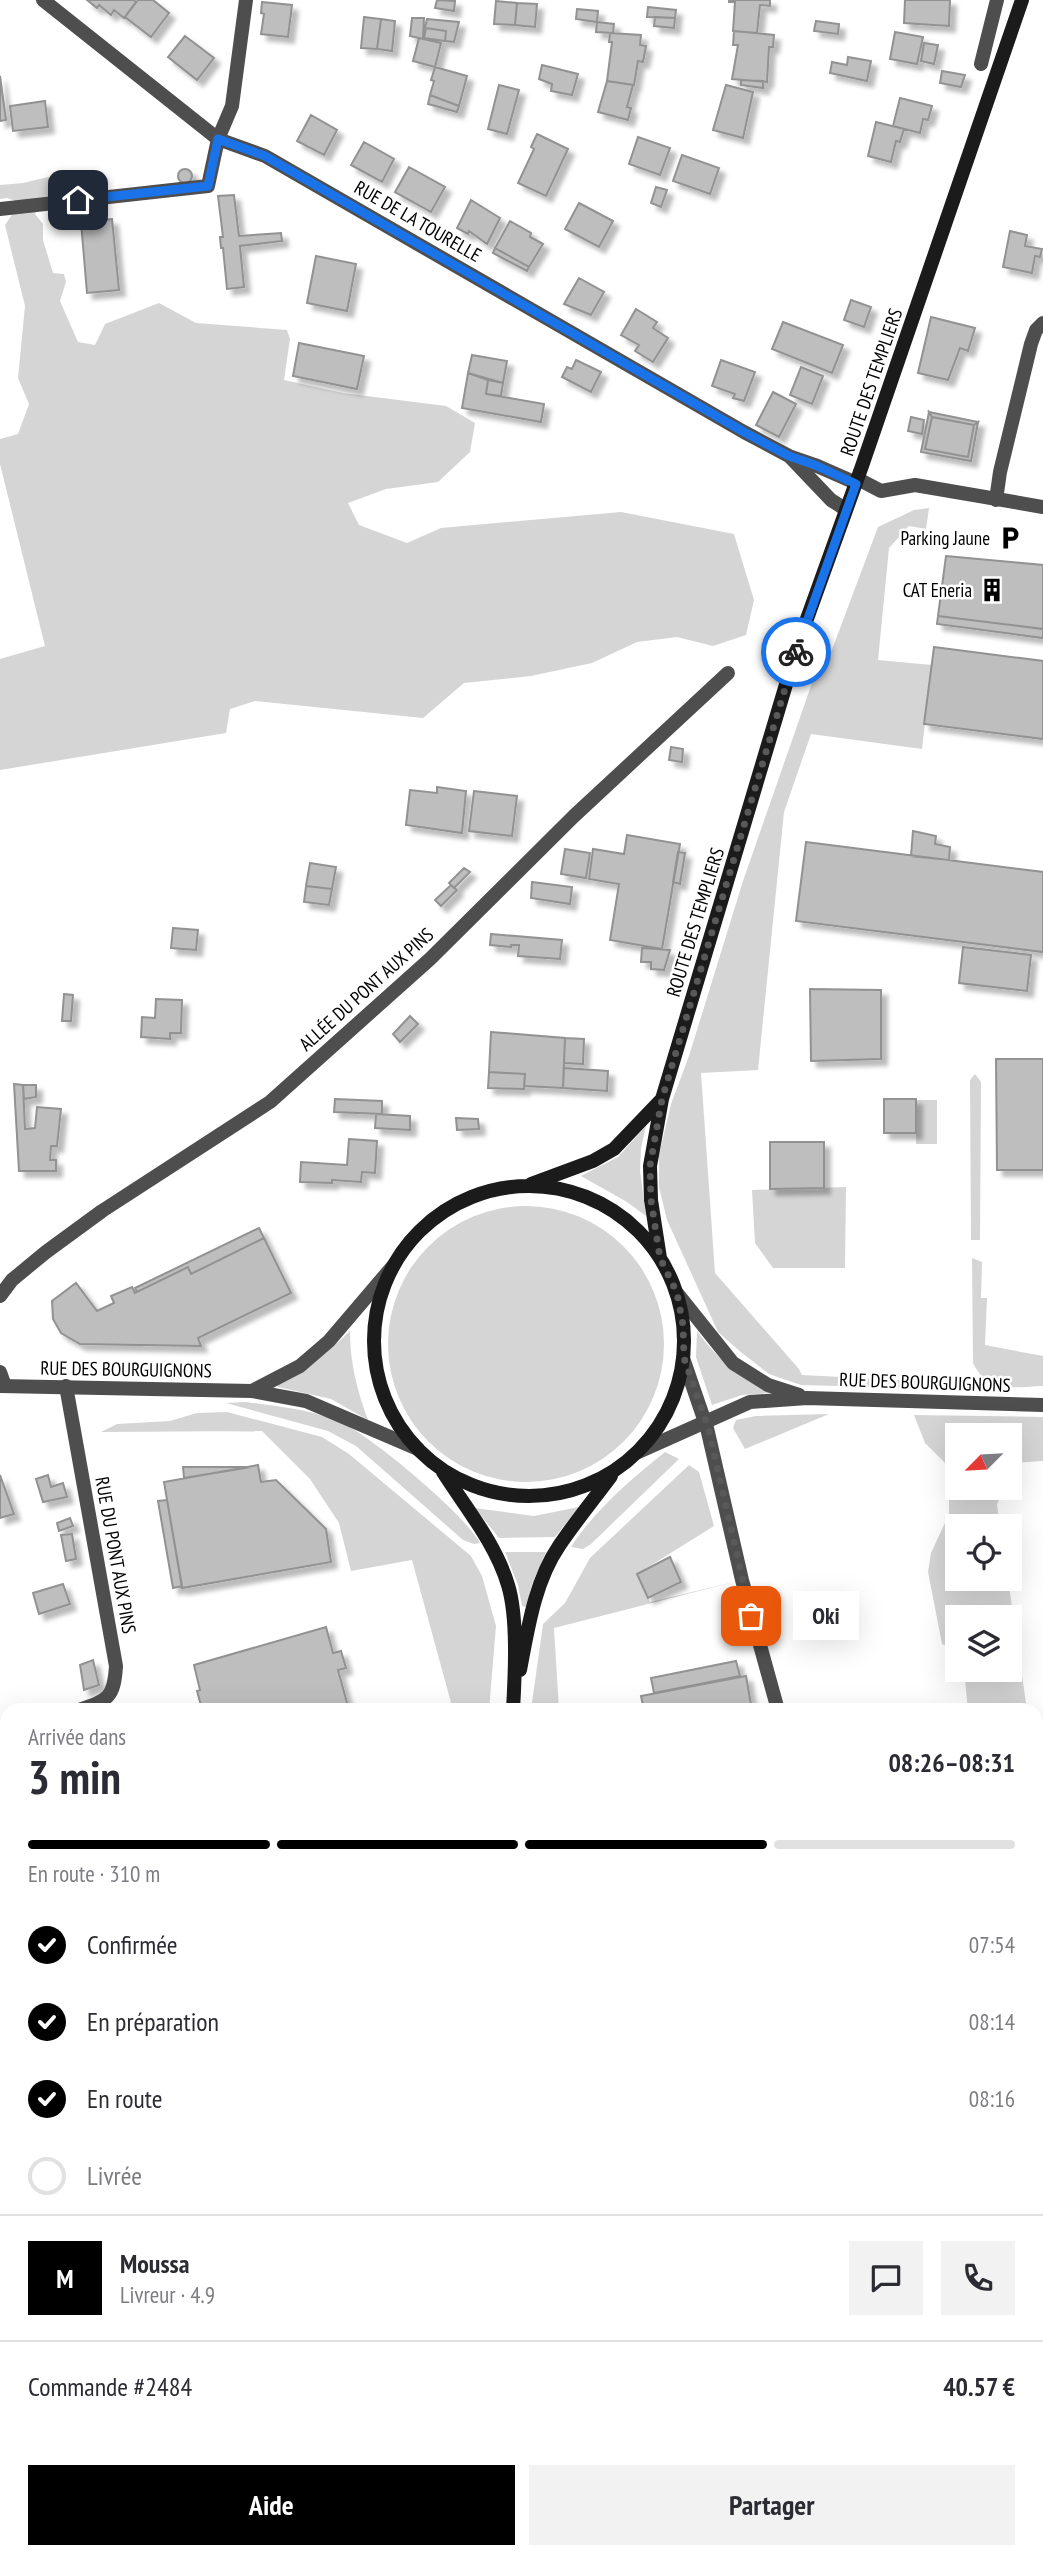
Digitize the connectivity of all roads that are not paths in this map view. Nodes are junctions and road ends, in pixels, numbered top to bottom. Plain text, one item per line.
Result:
1 (43, 0) edge
2 (247, 0) edge
3 (997, 0) edge
4 (1022, 0) edge
5 (981, 65) dead end
6 (218, 139) junction
7 (0, 209) edge
8 (1043, 323) edge
9 (789, 456) junction
10 (857, 481) junction
11 (996, 500) junction
12 (1043, 506) edge
13 (845, 509) junction
14 (728, 673) dead end
15 (662, 1099) junction
16 (527, 1186) junction
17 (660, 1258) junction
18 (393, 1266) junction
19 (677, 1293) junction
20 (0, 1296) edge
21 (684, 1358) junction
22 (2, 1382) edge
23 (66, 1386) junction
24 (251, 1391) junction
25 (807, 1398) junction
26 (1043, 1405) edge
27 (706, 1421) junction
28 (418, 1449) junction
29 (638, 1452) junction
30 (440, 1468) junction
31 (614, 1472) junction
32 (100, 1703) edge
33 (514, 1703) edge
34 (515, 1703) edge
35 (776, 1703) edge

1 - 6 street, RUE DE LA TOURELLE
2 - 6 street
3 - 5 street
4 - 10 main road, ROUTE DES TEMPLIERS
6 - 7 street
6 - 9 street, RUE DE LA TOURELLE
8 - 11 street
9 - 10 street, RUE DE LA TOURELLE
9 - 13 street, RUE DE LA TOURELLE
10 - 11 street, RUE DE LA TOURELLE
10 - 13 main road, ROUTE DES TEMPLIERS
11 - 12 street, RUE DE LA TOURELLE
13 - 15 main road, ROUTE DES TEMPLIERS
14 - 20 street, ALLÉE DU PONT AUX PINS
15 - 16 main road, ROUTE DES TEMPLIERS
15 - 17 main road, ROUTE DES TEMPLIERS
16 - 17 main road
16 - 18 main road
17 - 19 main road
18 - 24 street
18 - 28 main road
19 - 21 main road
19 - 25 street, RUE DES BOURGUIGNONS
21 - 27 street
21 - 29 main road
22 - 23 street, RUE DES BOURGUIGNONS
23 - 24 street, RUE DES BOURGUIGNONS
23 - 32 street, RUE DU PONT AUX PINS
24 - 28 street, RUE DES BOURGUIGNONS
25 - 26 street, RUE DES BOURGUIGNONS
25 - 27 street, RUE DES BOURGUIGNONS
27 - 29 street, RUE DES BOURGUIGNONS
27 - 35 street
28 - 30 main road
29 - 31 main road
30 - 31 main road
30 - 33 main road
31 - 34 main road

